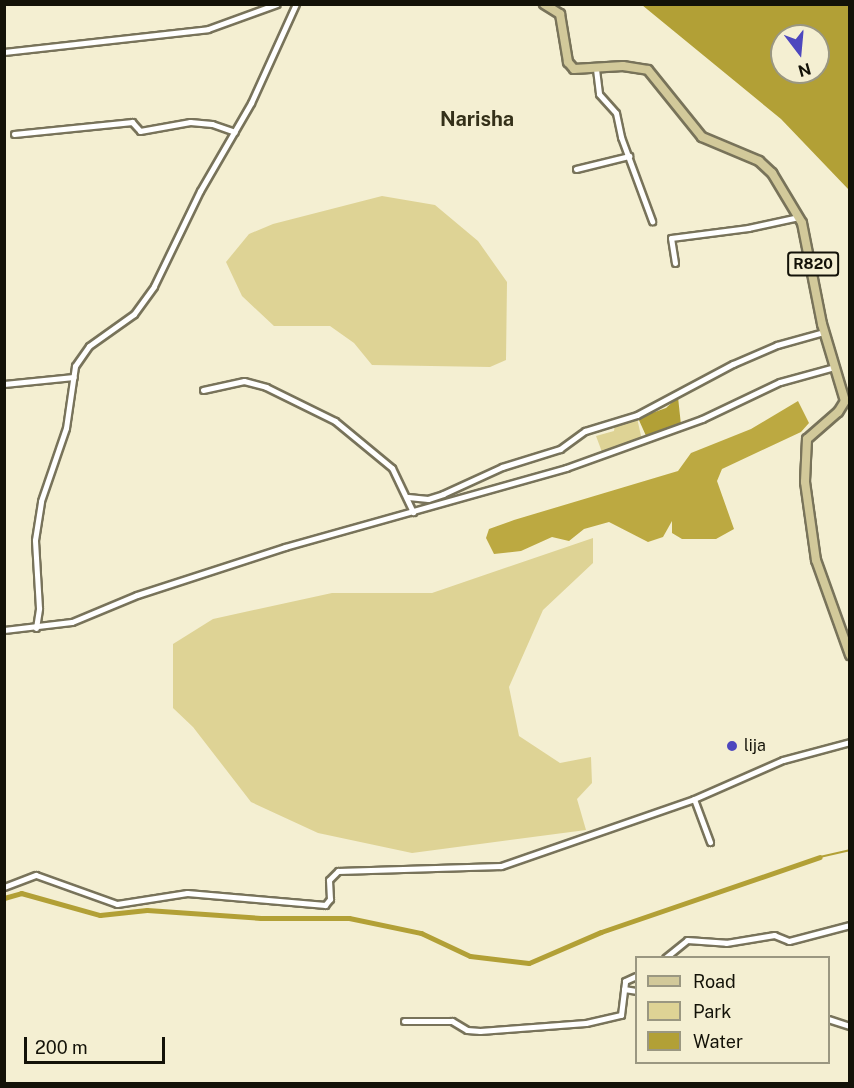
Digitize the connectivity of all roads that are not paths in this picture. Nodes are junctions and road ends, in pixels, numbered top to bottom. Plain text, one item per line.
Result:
1 (277, 4) edge
2 (297, 4) edge
3 (544, 4) edge
4 (4, 52) edge
5 (596, 69) junction
6 (235, 132) junction
7 (14, 134) dead end
8 (629, 156) junction
9 (576, 169) dead end
10 (799, 217) junction
11 (652, 221) dead end
12 (675, 263) dead end
13 (824, 332) junction
14 (837, 366) junction
15 (74, 376) junction
16 (4, 384) edge
17 (203, 390) dead end
18 (408, 497) junction
19 (413, 512) junction
20 (36, 628) junction
21 (4, 630) edge
22 (849, 655) edge
23 (849, 742) edge
24 (693, 799) junction
25 (710, 842) dead end
26 (4, 887) edge
27 (849, 925) edge
28 (666, 956) edge
29 (635, 976) edge
30 (624, 989) junction
31 (635, 991) edge
32 (830, 1019) edge
33 (404, 1021) dead end
34 (849, 1026) edge

1 - 4 street
2 - 6 street
3 - 5 main road, R820
5 - 8 street
5 - 10 main road, R820
6 - 7 street
6 - 15 street
8 - 9 street
8 - 11 street
10 - 12 street
10 - 13 main road, R820
13 - 14 main road, R820
13 - 18 street
14 - 19 street
14 - 22 main road, R820
15 - 16 street
15 - 20 street
17 - 18 street
18 - 19 street
19 - 20 street
20 - 21 street
23 - 24 street
24 - 25 street
24 - 26 street
27 - 28 street
29 - 30 street
30 - 31 street
30 - 33 street
32 - 34 street

